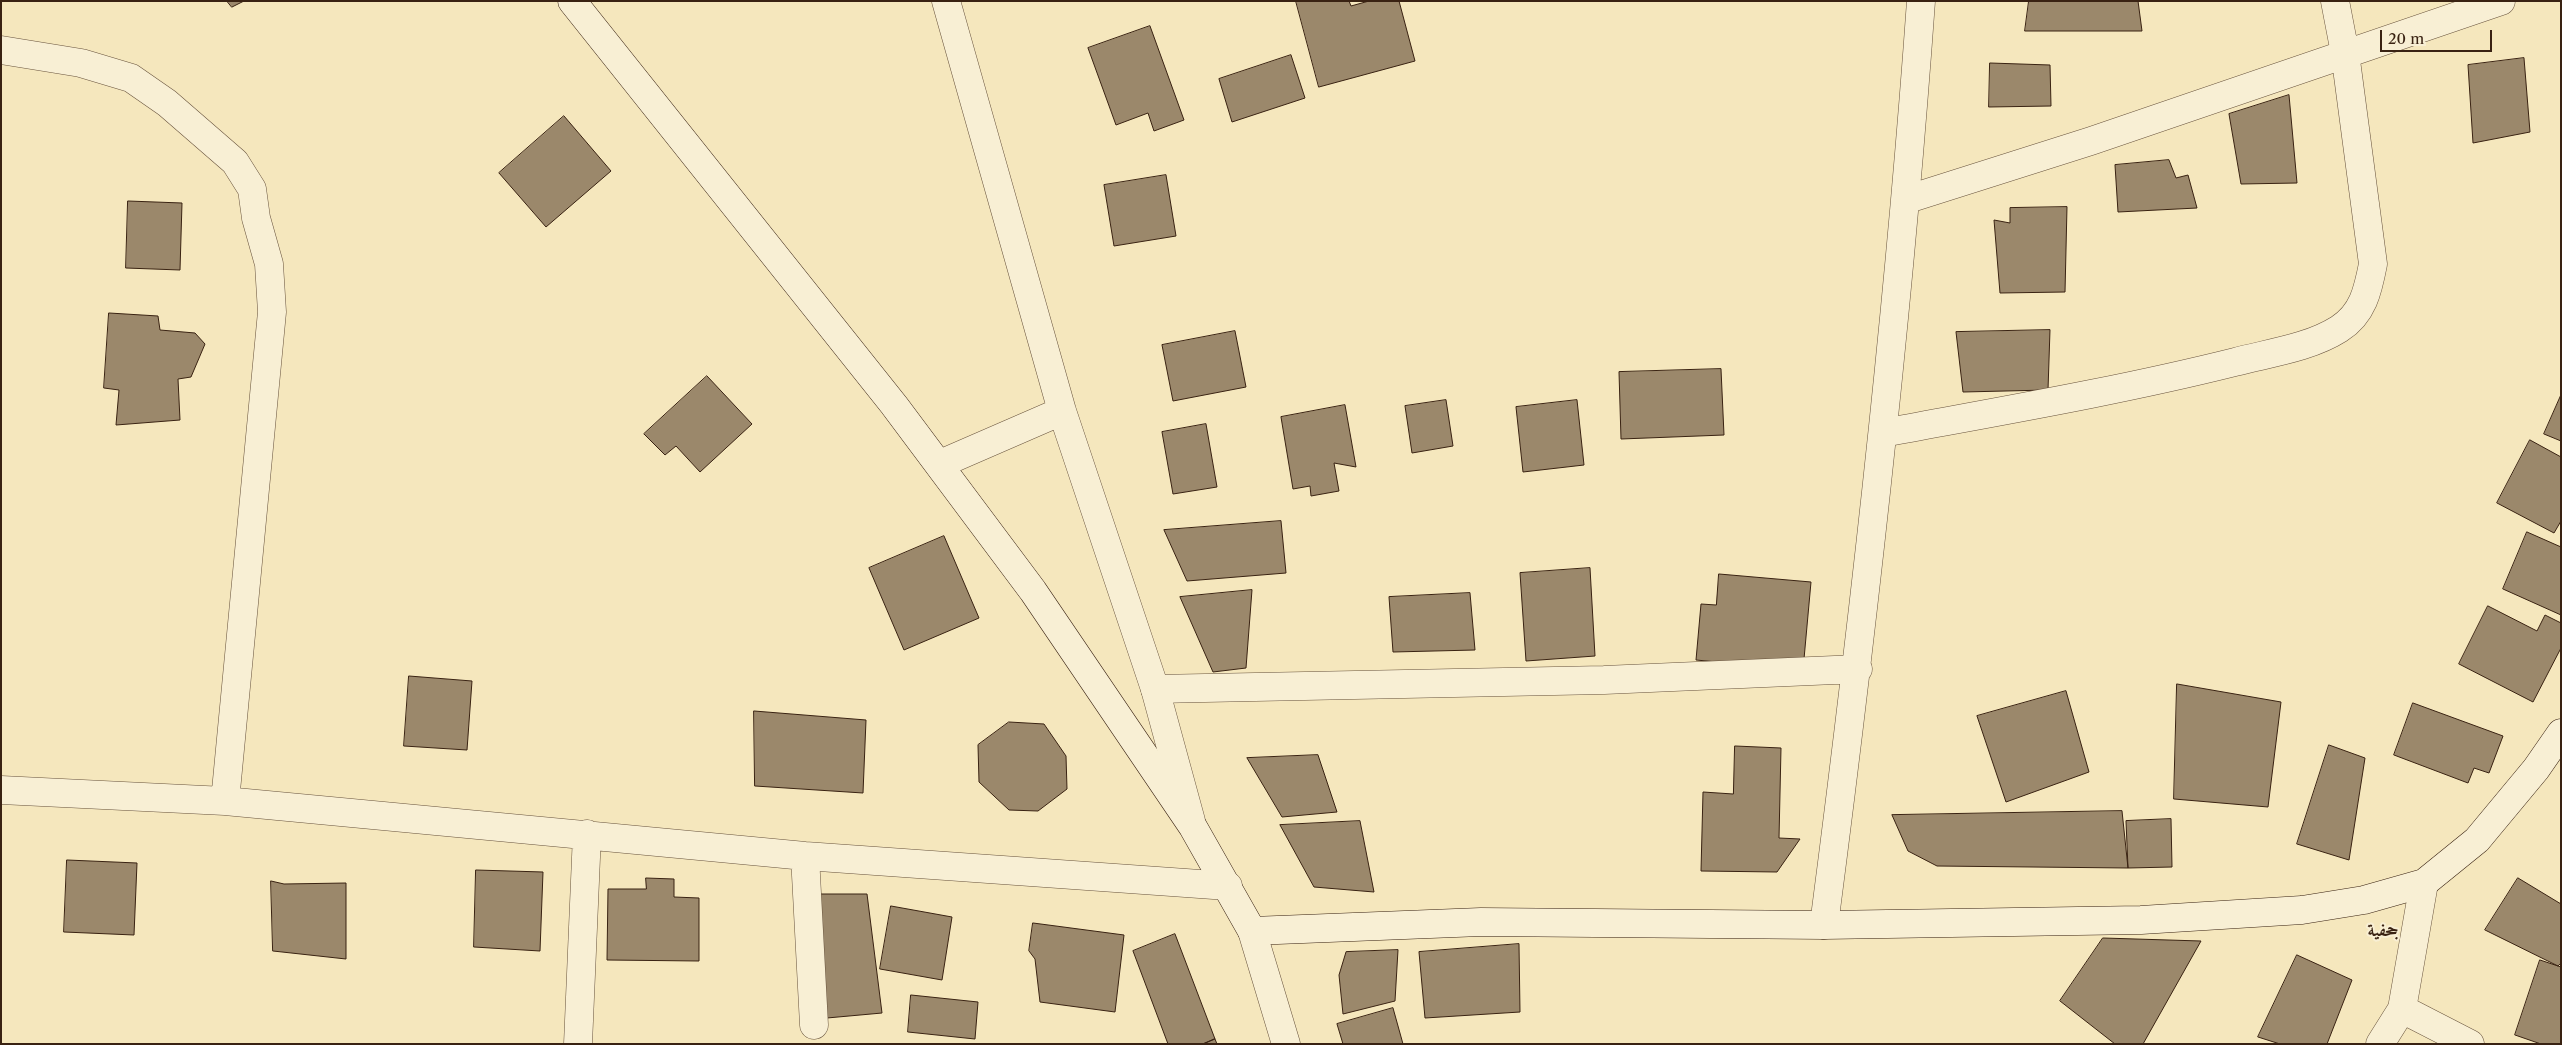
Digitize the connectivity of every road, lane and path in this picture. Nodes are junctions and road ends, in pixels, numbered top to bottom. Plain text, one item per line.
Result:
1 (572, 1) edge
2 (946, 1) edge
3 (1921, 1) edge
4 (2335, 1) edge
5 (2501, 1) edge
6 (1, 50) edge
7 (2345, 53) junction
8 (1904, 200) junction
9 (1062, 411) junction
10 (1883, 433) junction
11 (940, 464) junction
12 (1858, 669) junction
13 (1155, 689) junction
14 (2561, 733) edge
15 (1, 790) edge
16 (225, 801) junction
17 (1193, 827) junction
18 (587, 834) junction
19 (805, 856) junction
20 (2424, 883) junction
21 (1228, 886) junction
22 (1824, 925) junction
23 (1252, 932) junction
24 (2402, 1009) junction
25 (814, 1025) dead end
26 (578, 1044) edge
27 (1286, 1044) edge
28 (2380, 1044) edge
29 (2470, 1044) edge

1 - 11 street
2 - 9 street
3 - 8 street
4 - 7 street
5 - 7 street
6 - 16 street
7 - 8 street
7 - 10 street
8 - 10 street
9 - 11 street
9 - 13 street
10 - 12 street
11 - 17 street
12 - 13 street
12 - 22 street
13 - 17 street
14 - 20 street
15 - 16 street
16 - 18 street
17 - 21 street
18 - 19 street
18 - 26 street
19 - 21 street
19 - 25 street
20 - 22 street
20 - 24 street
21 - 23 street
22 - 23 street
23 - 27 street
24 - 28 street
24 - 29 street

